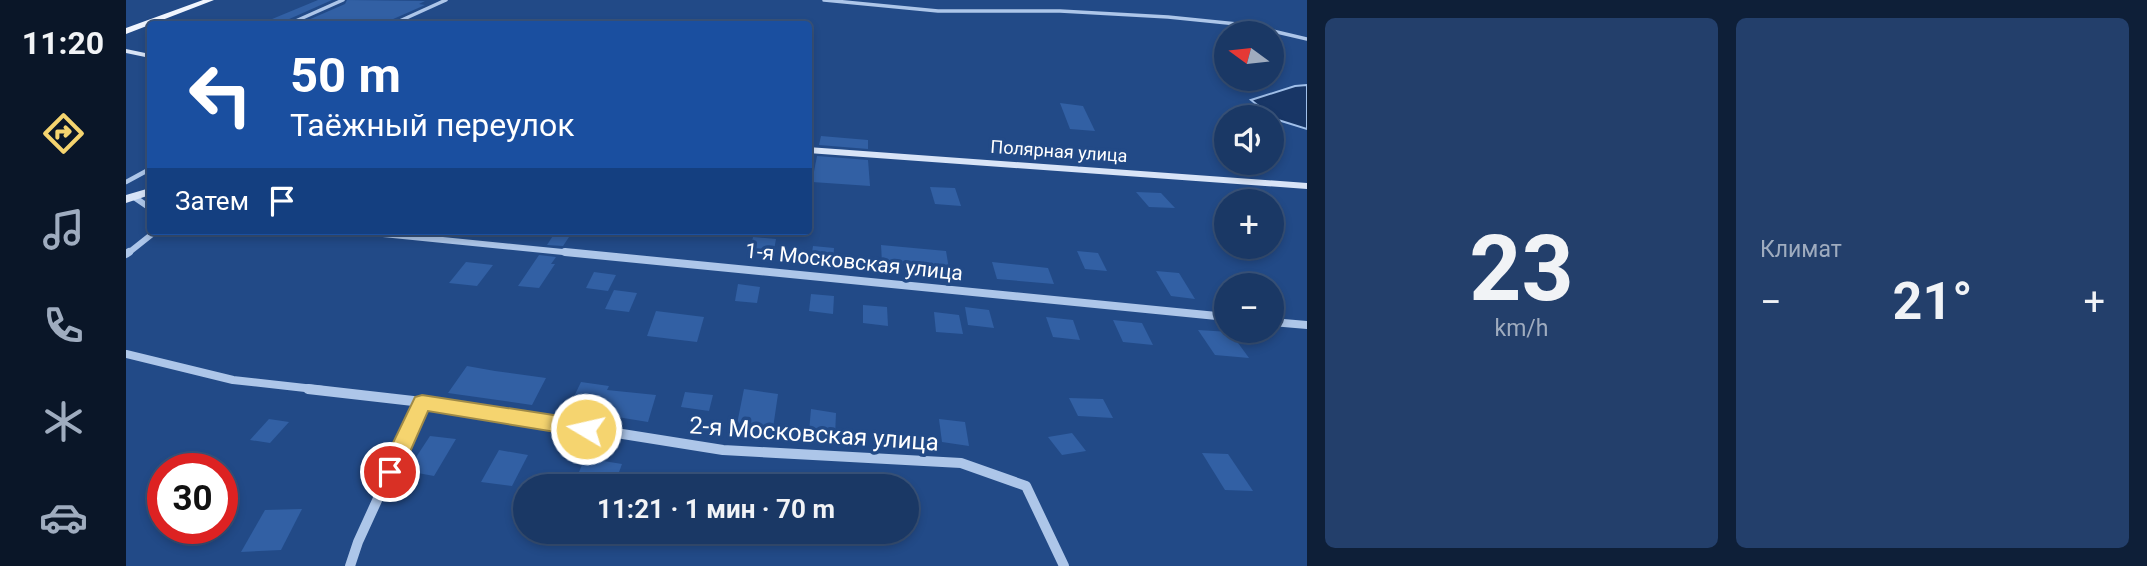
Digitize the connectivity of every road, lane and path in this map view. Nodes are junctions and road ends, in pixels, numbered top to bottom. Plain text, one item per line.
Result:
1 (210, 0) edge
2 (224, 0) edge
3 (343, 0) edge
4 (446, 0) edge
5 (824, 0) edge
6 (129, 18) edge
7 (153, 21) edge
8 (164, 21) edge
9 (296, 21) edge
10 (400, 21) edge
11 (147, 23) edge
12 (139, 26) junction
13 (147, 27) edge
14 (126, 33) edge
15 (1307, 39) edge
16 (126, 51) edge
17 (147, 56) edge
18 (812, 150) edge
19 (147, 171) edge
20 (126, 182) edge
21 (1307, 186) edge
22 (147, 192) edge
23 (130, 198) edge
24 (147, 206) edge
25 (151, 235) edge
26 (393, 235) edge
27 (126, 254) edge
28 (1214, 316) edge
29 (1284, 323) edge
30 (1307, 325) edge
31 (126, 354) edge
32 (422, 402) junction
33 (350, 566) edge
34 (1064, 566) edge

1 - 6 main road
1 - 7 main road
2 - 8 main road
3 - 9 street
4 - 10 street
5 - 15 street
6 - 12 main road
11 - 12 main road
12 - 14 main road
13 - 14 main road
16 - 17 main road
18 - 21 main road, Полярная улица
19 - 20 lane
22 - 23 main road
23 - 24 street
25 - 27 street
26 - 28 street, 1-я Московская улица
29 - 30 street
31 - 32 street, 2-я Московская улица
32 - 33 street
32 - 34 street, 2-я Московская улица

